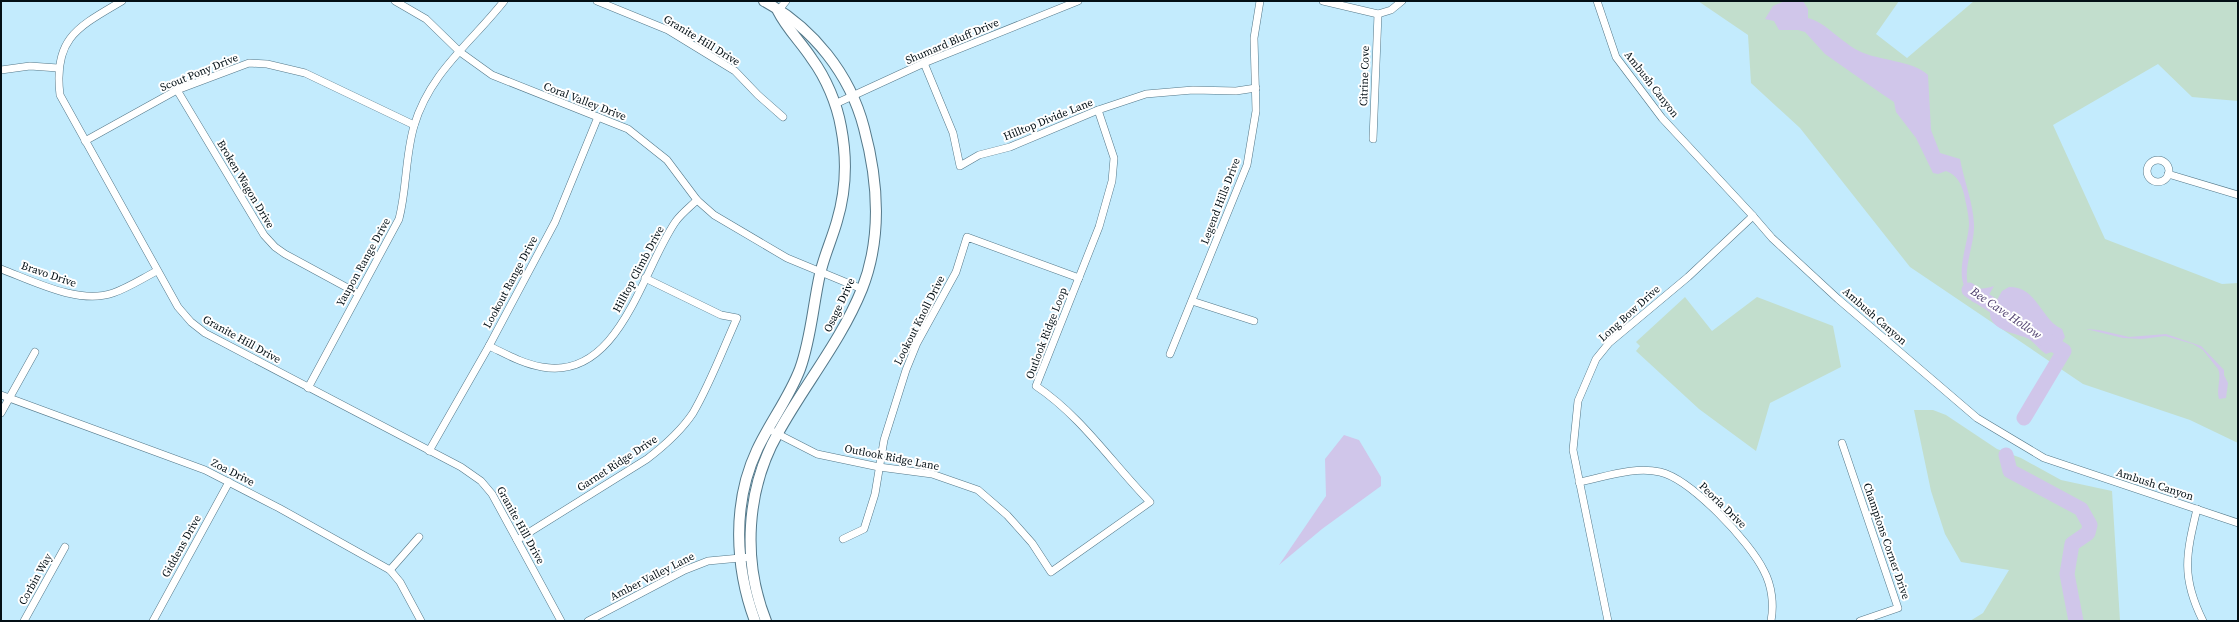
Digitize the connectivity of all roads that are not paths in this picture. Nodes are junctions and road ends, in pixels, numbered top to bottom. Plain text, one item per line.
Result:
1 (122, 1) edge
2 (395, 1) edge
3 (504, 1) edge
4 (597, 1) edge
5 (764, 1) edge
6 (786, 1) edge
7 (1078, 1) edge
8 (1260, 1) edge
9 (1324, 1) edge
10 (1402, 1) edge
11 (1597, 1) edge
12 (778, 11) junction
13 (1378, 14) junction
14 (460, 52) junction
15 (924, 63) junction
16 (58, 68) junction
17 (1, 70) edge
18 (1256, 88) junction
19 (177, 90) junction
20 (854, 96) junction
21 (835, 104) junction
22 (1098, 110) junction
23 (598, 117) junction
24 (783, 117) dead end
25 (414, 126) junction
26 (1373, 139) dead end
27 (85, 141) junction
28 (2168, 174) dead end
29 (2238, 195) edge
30 (697, 200) junction
31 (1754, 216) junction
32 (1, 269) edge
33 (157, 271) junction
34 (820, 272) junction
35 (645, 278) junction
36 (1079, 278) junction
37 (862, 289) junction
38 (357, 294) junction
39 (1192, 301) junction
40 (1254, 321) dead end
41 (489, 346) junction
42 (34, 352) dead end
43 (1170, 354) dead end
44 (308, 388) junction
45 (1, 395) edge
46 (9, 398) junction
47 (1, 413) edge
48 (773, 432) junction
49 (1842, 443) dead end
50 (429, 451) junction
51 (879, 467) junction
52 (229, 482) junction
53 (1579, 482) junction
54 (2197, 509) junction
55 (2238, 523) edge
56 (419, 537) dead end
57 (843, 539) dead end
58 (517, 540) junction
59 (65, 547) dead end
60 (740, 557) junction
61 (751, 557) junction
62 (390, 570) junction
63 (1051, 572) joint
64 (24, 621) edge
65 (153, 621) edge
66 (421, 621) edge
67 (561, 621) edge
68 (588, 621) edge
69 (755, 621) edge
70 (766, 621) edge
71 (1608, 621) edge
72 (1772, 621) edge
73 (1860, 621) edge
74 (2203, 621) edge

1 - 16 street, Granite Hill Drive
2 - 14 street, Coral Valley Drive
3 - 14 street, Yaupon Range Drive
4 - 24 street, Granite Hill Drive
5 - 12 street, Osage Drive
6 - 12 street
7 - 15 street, Shumard Bluff Drive
8 - 18 street, Legend Hills Drive
9 - 13 street
10 - 13 street
11 - 31 street, Ambush Canyon
12 - 20 street, Osage Drive
12 - 21 street, Osage Drive
13 - 26 street, Citrine Cove
14 - 23 street, Coral Valley Drive
14 - 25 street, Yaupon Range Drive
15 - 20 street, Shumard Bluff Drive
15 - 22 street, Hilltop Divide Lane
16 - 17 street
16 - 27 street, Granite Hill Drive
18 - 22 street, Hilltop Divide Lane
18 - 39 street, Legend Hills Drive
19 - 25 street, Scout Pony Drive
19 - 27 street, Scout Pony Drive
19 - 38 street, Broken Wagon Drive
20 - 21 street, Shumard Bluff Drive
20 - 37 street, Osage Drive
21 - 34 street, Osage Drive
22 - 36 street, Outlook Ridge Loop
23 - 30 street, Coral Valley Drive
23 - 41 street, Lookout Range Drive
25 - 38 street, Yaupon Range Drive
27 - 33 street, Granite Hill Drive
28 - 29 street
30 - 34 street, Coral Valley Drive
30 - 35 street, Hilltop Climb Drive
31 - 53 street, Long Bow Drive
31 - 54 street, Ambush Canyon
32 - 33 street, Bravo Drive
33 - 44 street, Granite Hill Drive
34 - 37 street, Coral Valley Drive
34 - 48 street, Osage Drive
35 - 41 street, Hilltop Climb Drive
35 - 58 street, Garnet Ridge Drive
36 - 51 street, Lookout Knoll Drive
36 - 63 street, Outlook Ridge Loop
37 - 48 street, Osage Drive
38 - 44 street, Yaupon Range Drive
39 - 40 street
39 - 43 street, Legend Hills Drive
41 - 50 street, Lookout Range Drive
42 - 46 street
44 - 50 street, Granite Hill Drive
45 - 46 street, Zoa Drive
46 - 47 street
46 - 52 street, Zoa Drive
48 - 51 street, Outlook Ridge Lane
48 - 60 street, Osage Drive
48 - 61 street, Osage Drive
49 - 73 street, Champions Corner Drive
50 - 58 street, Granite Hill Drive
51 - 57 street, Lookout Knoll Drive
51 - 63 street, Outlook Ridge Lane
52 - 62 street, Zoa Drive
52 - 65 street, Giddens Drive
53 - 71 street, Long Bow Drive
53 - 72 street, Peoria Drive
54 - 55 street, Ambush Canyon
54 - 74 street
56 - 62 street
58 - 67 street, Granite Hill Drive
59 - 64 street, Corbin Way
60 - 61 street, Amber Valley Lane
60 - 68 street, Amber Valley Lane
60 - 69 street, Osage Drive
61 - 70 street, Osage Drive
62 - 66 street, Zoa Drive

